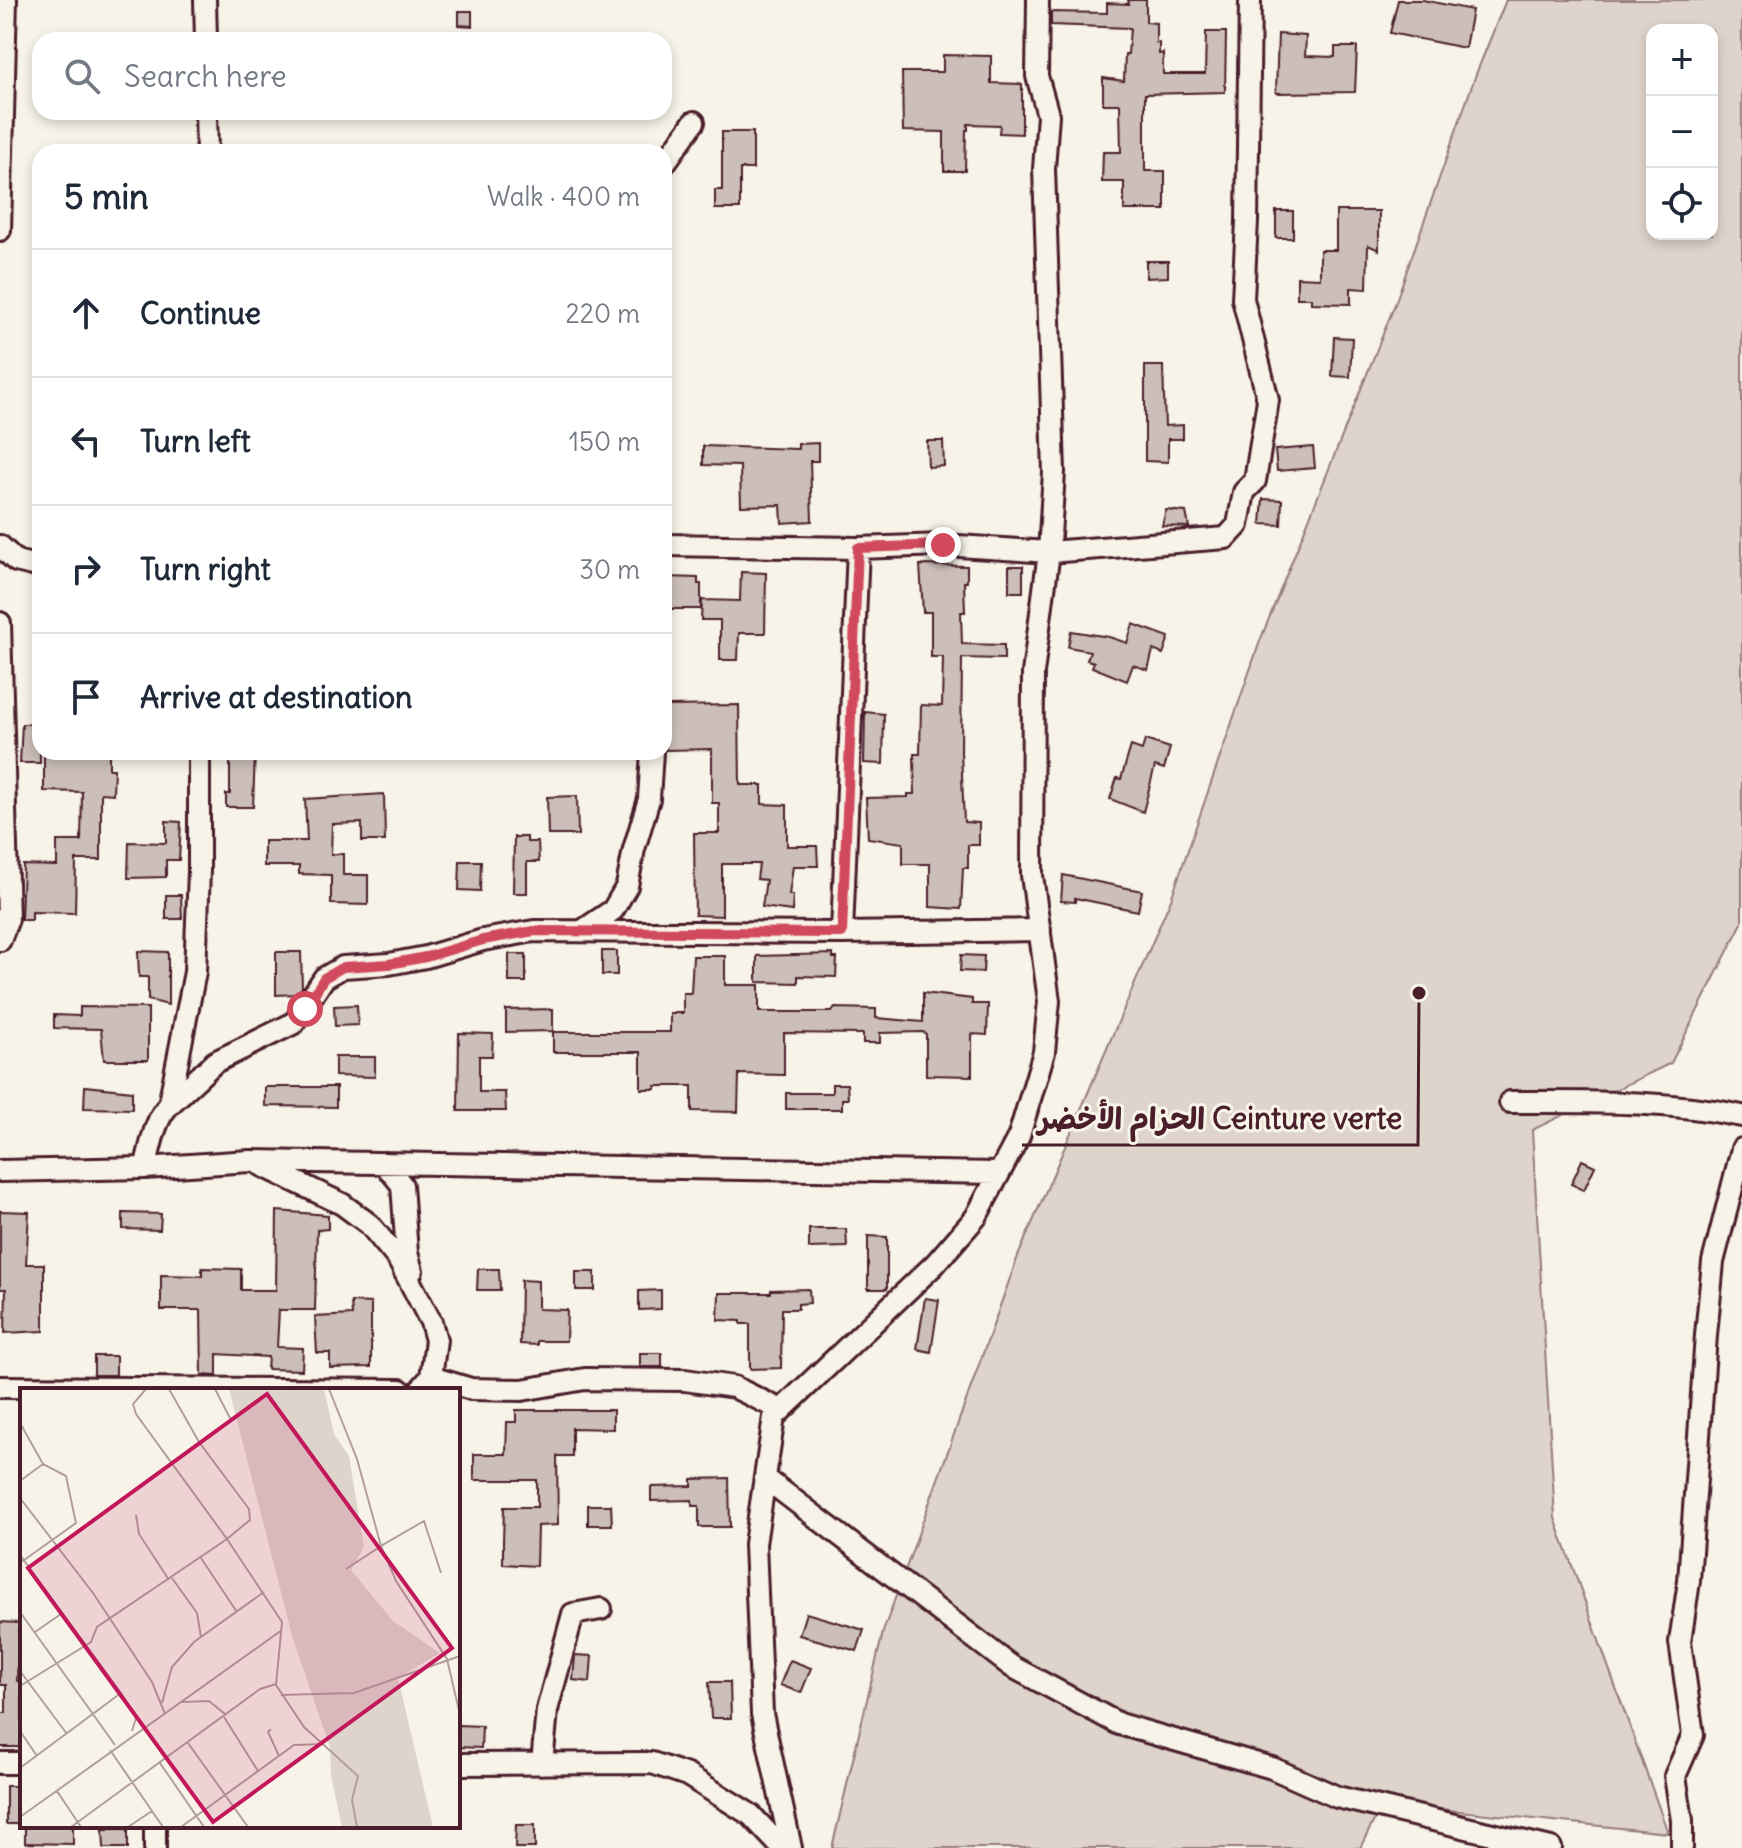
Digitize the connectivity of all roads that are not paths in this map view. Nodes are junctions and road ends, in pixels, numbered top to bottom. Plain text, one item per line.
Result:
1 (6, 0) edge
2 (205, 0) edge
3 (1038, 0) edge
4 (1250, 0) edge
5 (206, 32) edge
6 (206, 120) edge
7 (694, 122) dead end
8 (207, 144) edge
9 (672, 153) edge
10 (0, 230) edge
11 (672, 545) edge
12 (0, 546) edge
13 (858, 548) junction
14 (1049, 552) junction
15 (32, 565) edge
16 (0, 623) edge
17 (199, 760) edge
18 (651, 760) edge
19 (4, 920) edge
20 (1040, 930) junction
21 (582, 931) junction
22 (842, 933) junction
23 (0, 940) edge
24 (1510, 1102) dead end
25 (169, 1105) junction
26 (1742, 1116) edge
27 (1742, 1149) edge
28 (250, 1161) junction
29 (384, 1163) junction
30 (145, 1168) junction
31 (0, 1171) edge
32 (998, 1173) junction
33 (422, 1308) junction
34 (426, 1384) edge
35 (0, 1387) edge
36 (77, 1388) edge
37 (781, 1410) junction
38 (765, 1478) junction
39 (601, 1609) dead end
40 (460, 1764) edge
41 (542, 1764) junction
42 (782, 1848) edge
43 (791, 1848) edge
44 (1551, 1848) edge
45 (1682, 1848) edge

1 - 10 street
2 - 5 street
3 - 14 street
4 - 14 street
6 - 8 street
7 - 9 street
11 - 13 street
12 - 15 street
13 - 14 street
13 - 22 street
14 - 20 street
16 - 19 street
17 - 25 street
18 - 21 street
19 - 23 street
20 - 22 street
20 - 32 street
21 - 22 street
21 - 25 street
24 - 26 street
25 - 30 street
27 - 45 street
28 - 29 street
28 - 30 street
28 - 33 street
29 - 32 street
29 - 33 street
30 - 31 street
32 - 37 street
33 - 34 street
34 - 37 street
35 - 36 street
37 - 38 street
38 - 43 street
38 - 44 street
39 - 41 street
40 - 41 street
41 - 42 street

